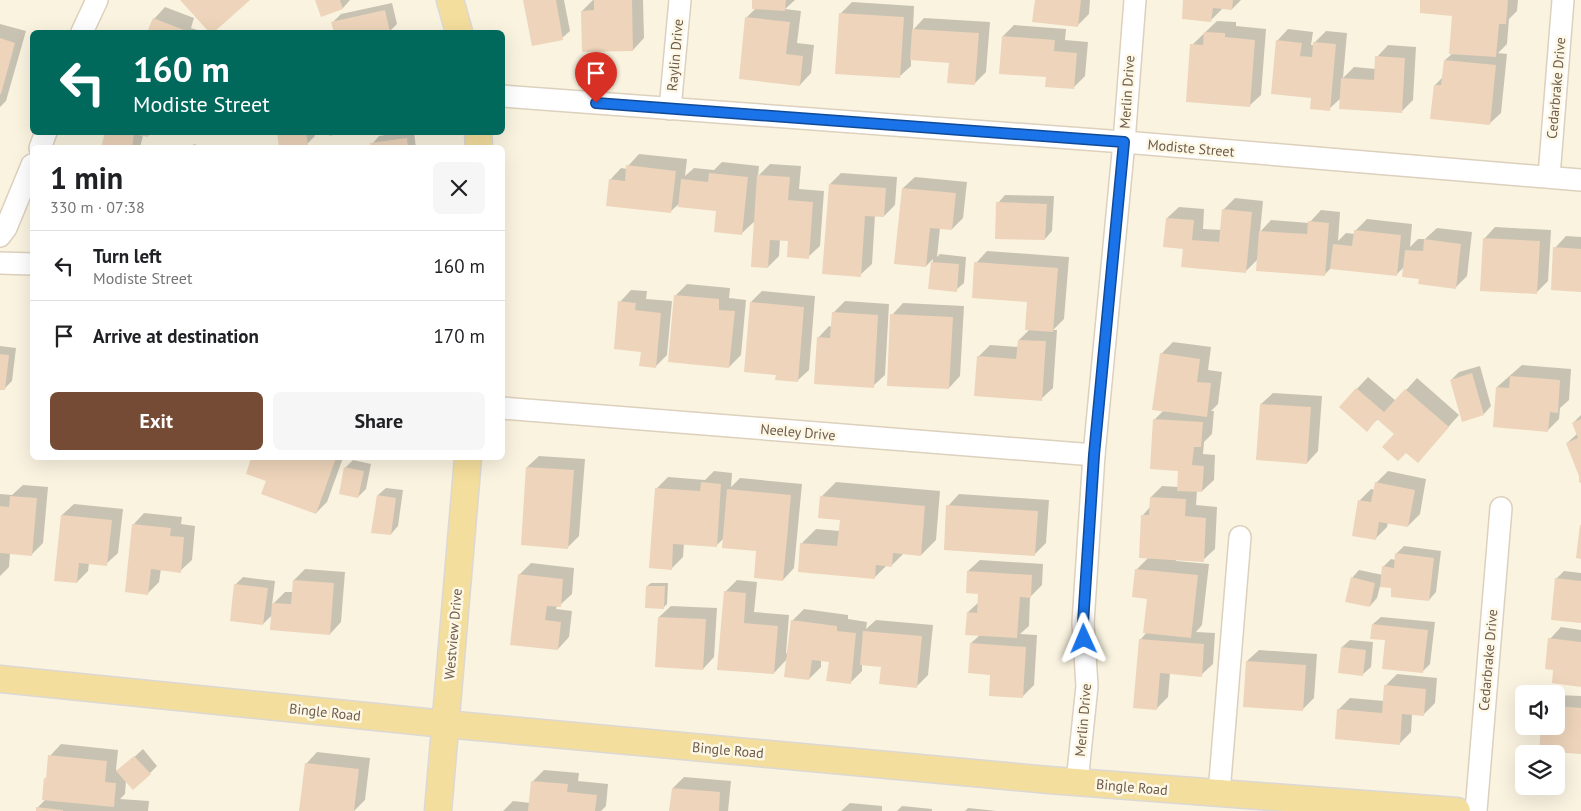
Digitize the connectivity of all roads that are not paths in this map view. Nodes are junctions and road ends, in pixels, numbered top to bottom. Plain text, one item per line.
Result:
1 (97, 0) edge
2 (450, 0) edge
3 (680, 0) edge
4 (1134, 0) edge
5 (1562, 0) edge
6 (83, 30) edge
7 (458, 30) edge
8 (505, 96) edge
9 (670, 109) junction
10 (1124, 142) junction
11 (30, 170) edge
12 (1549, 176) junction
13 (1581, 180) edge
14 (0, 236) edge
15 (0, 263) edge
16 (30, 264) edge
17 (505, 408) edge
18 (1094, 455) junction
19 (468, 460) edge
20 (1501, 508) dead end
21 (1240, 536) dead end
22 (0, 679) edge
23 (445, 724) junction
24 (1077, 782) junction
25 (1219, 794) junction
26 (1362, 808) edge
27 (438, 811) edge
28 (1457, 811) edge
29 (1476, 811) edge

1 - 6 street
2 - 7 main road
3 - 9 street, Raylin Drive
4 - 10 street, Merlin Drive
5 - 12 street, Cedarbrake Drive
8 - 9 street, Modiste Street
9 - 10 street, Modiste Street
10 - 12 street, Modiste Street
10 - 18 street, Merlin Drive
11 - 14 street
12 - 13 street, Modiste Street
15 - 16 street
17 - 18 street, Neeley Drive
18 - 24 street, Merlin Drive
19 - 23 main road, Westview Drive
20 - 29 street, Cedarbrake Drive
21 - 25 street
22 - 23 main road, Bingle Road
23 - 24 main road, Bingle Road
23 - 27 main road, Westview Drive
24 - 25 main road, Bingle Road
25 - 26 main road, Bingle Road
26 - 28 main road, Bingle Road

